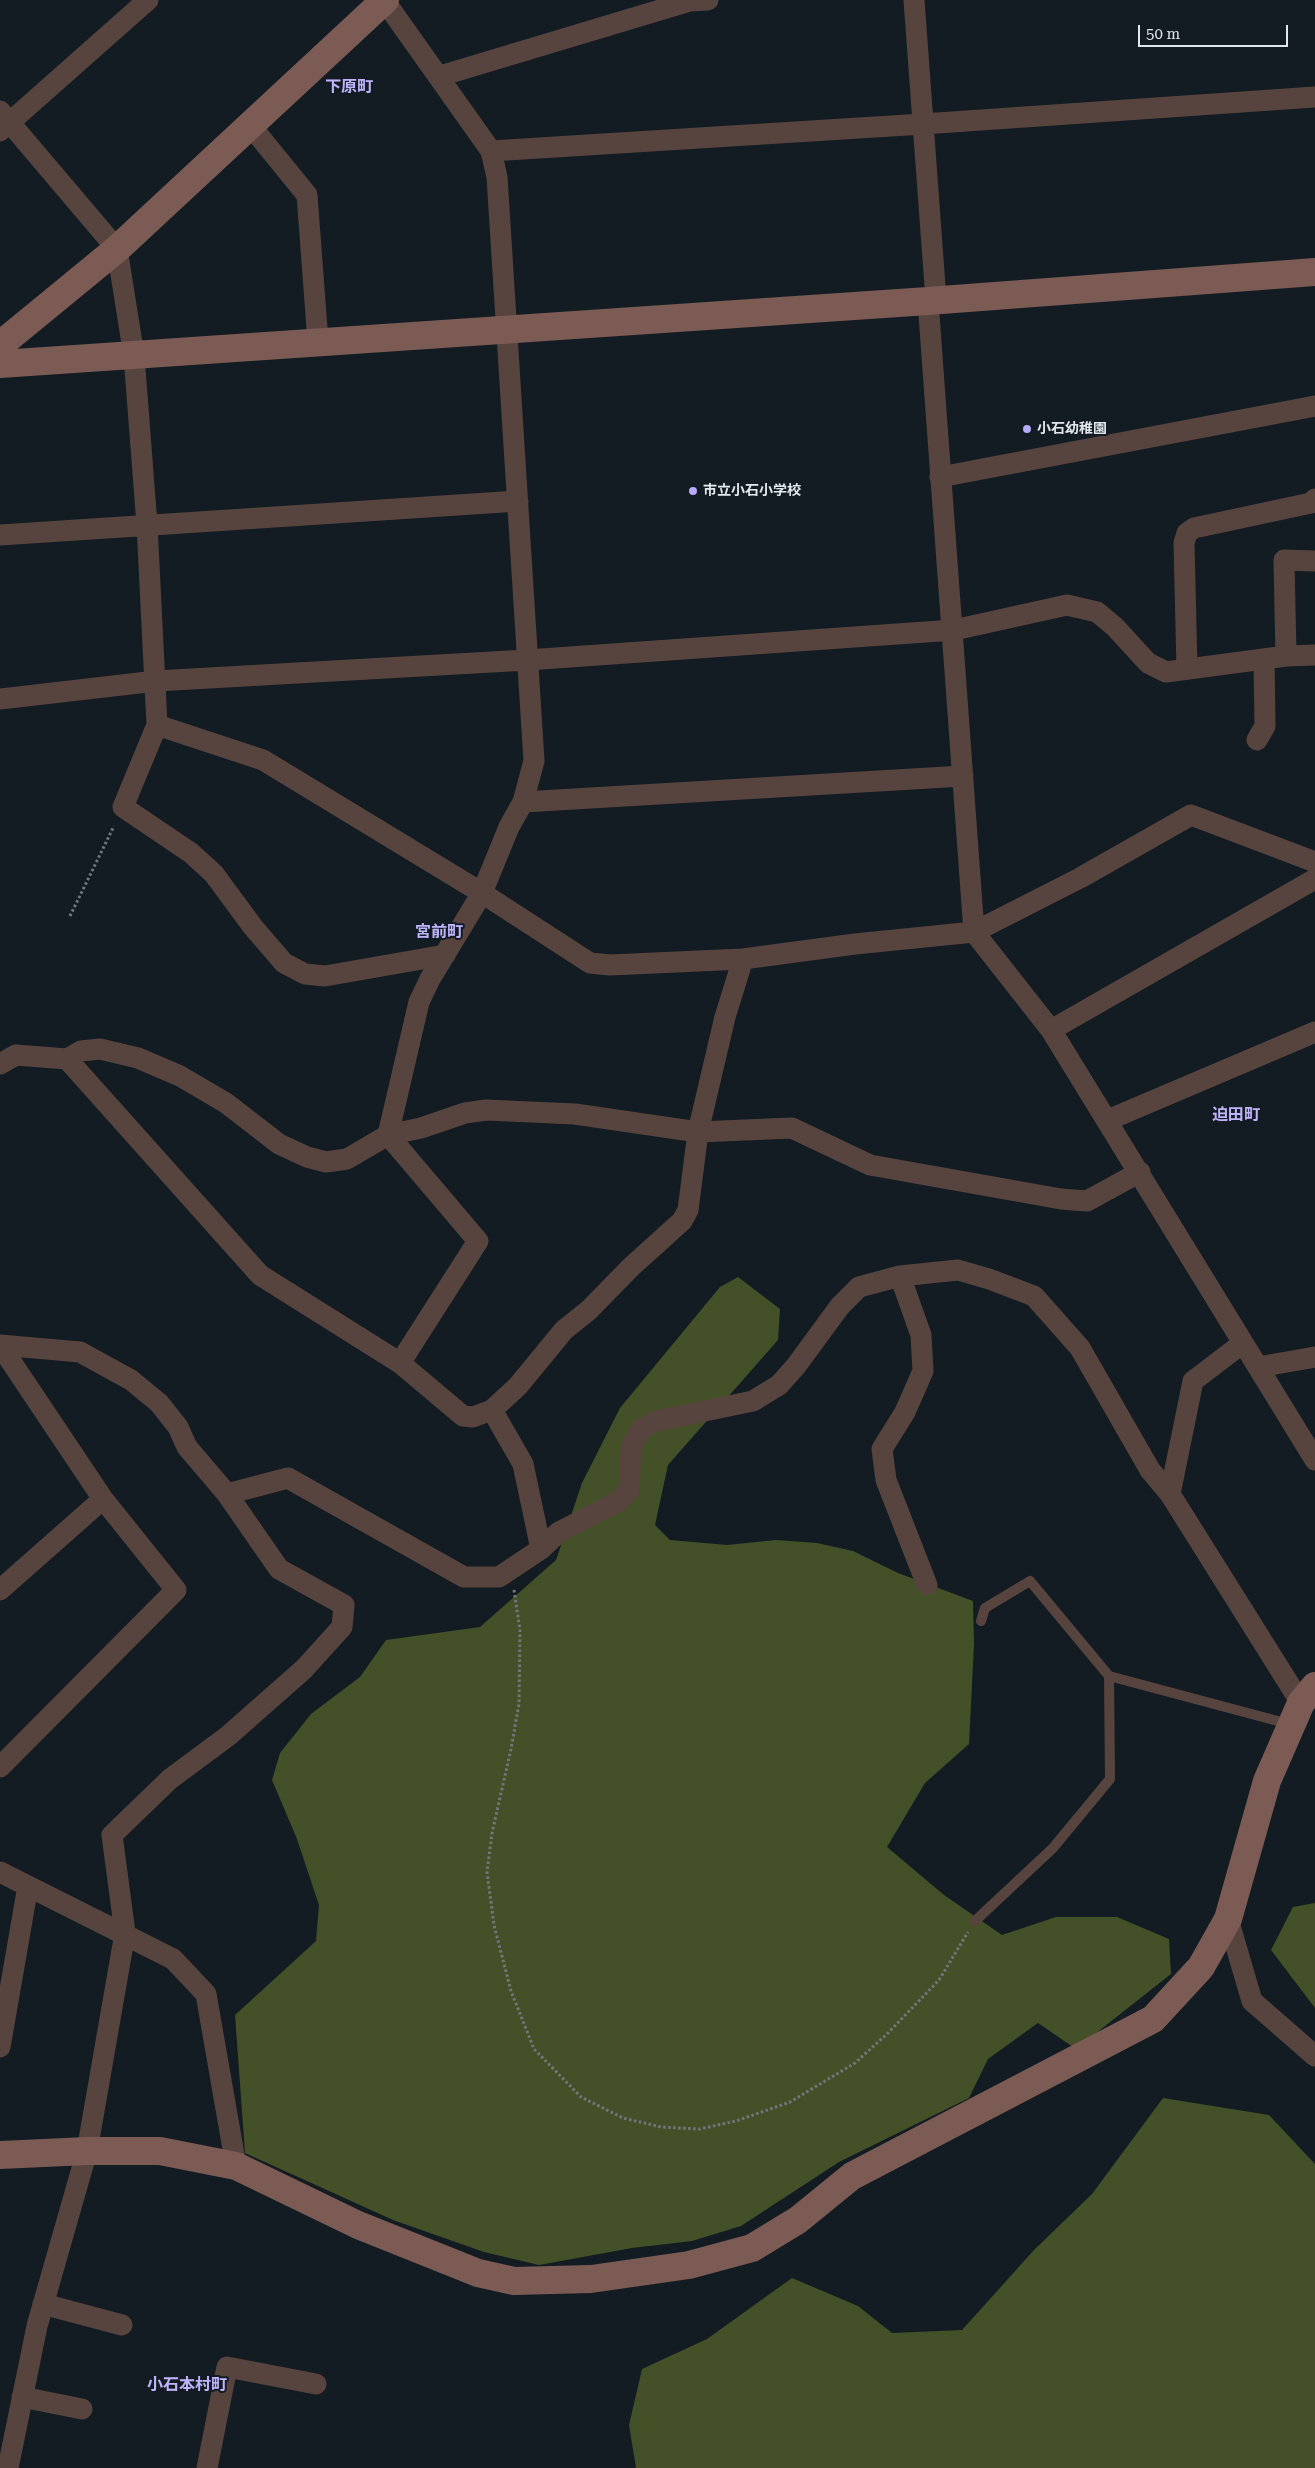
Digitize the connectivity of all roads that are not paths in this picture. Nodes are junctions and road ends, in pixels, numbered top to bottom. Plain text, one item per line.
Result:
1 (148, 0) edge
2 (384, 0) edge
3 (695, 0) edge
4 (914, 0) edge
5 (440, 76) junction
6 (1315, 97) edge
7 (3, 122) edge
8 (923, 124) junction
9 (250, 125) junction
10 (491, 151) junction
11 (117, 249) junction
12 (1315, 272) edge
13 (932, 301) junction
14 (506, 329) junction
15 (318, 342) junction
16 (0, 345) edge
17 (134, 356) junction
18 (0, 364) edge
19 (1315, 406) edge
20 (940, 477) junction
21 (1315, 499) edge
22 (518, 501) junction
23 (147, 525) junction
24 (0, 535) edge
25 (1315, 561) edge
26 (954, 630) junction
27 (1315, 655) edge
28 (1286, 656) junction
29 (1264, 659) junction
30 (527, 660) junction
31 (1187, 669) junction
32 (156, 681) junction
33 (0, 699) edge
34 (157, 725) junction
35 (1257, 740) dead end
36 (963, 776) junction
37 (523, 802) junction
38 (1314, 878) edge
39 (482, 893) junction
40 (974, 932) junction
41 (445, 954) junction
42 (744, 959) junction
43 (1051, 1030) junction
44 (1315, 1032) edge
45 (67, 1059) junction
46 (0, 1064) edge
47 (1108, 1120) junction
48 (698, 1132) junction
49 (388, 1135) junction
50 (1140, 1172) junction
51 (900, 1276) junction
52 (1243, 1343) junction
53 (0, 1345) edge
54 (1315, 1357) edge
55 (400, 1363) junction
56 (1258, 1367) junction
57 (492, 1410) junction
58 (1315, 1460) edge
59 (227, 1494) junction
60 (1170, 1494) junction
61 (103, 1499) junction
62 (541, 1548) junction
63 (927, 1586) dead end
64 (0, 1590) edge
65 (980, 1620) dead end
66 (1109, 1676) junction
67 (1302, 1704) edge
68 (0, 1767) edge
69 (0, 1872) edge
70 (28, 1886) junction
71 (1228, 1919) junction
72 (975, 1921) road end
73 (125, 1933) junction
74 (0, 2046) edge
75 (1315, 2056) edge
76 (87, 2151) junction
77 (0, 2155) edge
78 (236, 2166) junction
79 (43, 2304) junction
80 (122, 2325) dead end
81 (316, 2384) dead end
82 (22, 2398) junction
83 (82, 2409) dead end
84 (8, 2468) edge
85 (207, 2468) edge

1 - 7 street
2 - 5 street
2 - 9 street
3 - 5 street
4 - 8 street
5 - 10 street
6 - 8 street
7 - 11 street
8 - 10 street
8 - 13 street
9 - 11 street
9 - 15 street
10 - 14 street
11 - 16 street
11 - 17 street
12 - 13 street
13 - 14 street
13 - 20 street
14 - 15 street
14 - 22 street
15 - 17 street
17 - 18 street
17 - 23 street
19 - 20 street
20 - 26 street
21 - 31 street
22 - 23 street
22 - 30 street
23 - 24 street
23 - 32 street
25 - 28 street
26 - 30 street
26 - 31 street
26 - 36 street
27 - 28 street
28 - 29 street
29 - 31 street
29 - 35 street
30 - 32 street
30 - 37 street
32 - 33 street
32 - 34 street
34 - 39 street
34 - 41 street
36 - 37 street
36 - 40 street
37 - 39 street
38 - 40 street
38 - 43 street
39 - 41 street
39 - 42 street
40 - 42 street
40 - 43 street
41 - 49 street
42 - 48 street
43 - 47 street
44 - 47 street
45 - 46 street
45 - 49 street
45 - 55 street
47 - 50 street
48 - 49 street
48 - 50 street
48 - 57 street
49 - 55 street
50 - 52 street
51 - 60 street
51 - 62 street
51 - 63 street
52 - 56 street
52 - 60 street
53 - 59 street
53 - 61 street
54 - 56 street
55 - 57 street
56 - 58 street
57 - 62 street
59 - 62 street
59 - 73 street
60 - 67 street
61 - 64 street
61 - 68 street
65 - 66 lane
66 - 67 lane
66 - 72 lane
67 - 71 street
69 - 70 street
70 - 73 street
70 - 74 street
71 - 75 street
71 - 78 street
73 - 76 street
73 - 78 street
76 - 77 street
76 - 78 street
76 - 79 street
79 - 80 street
79 - 82 street
81 - 85 street
82 - 83 street
82 - 84 street

